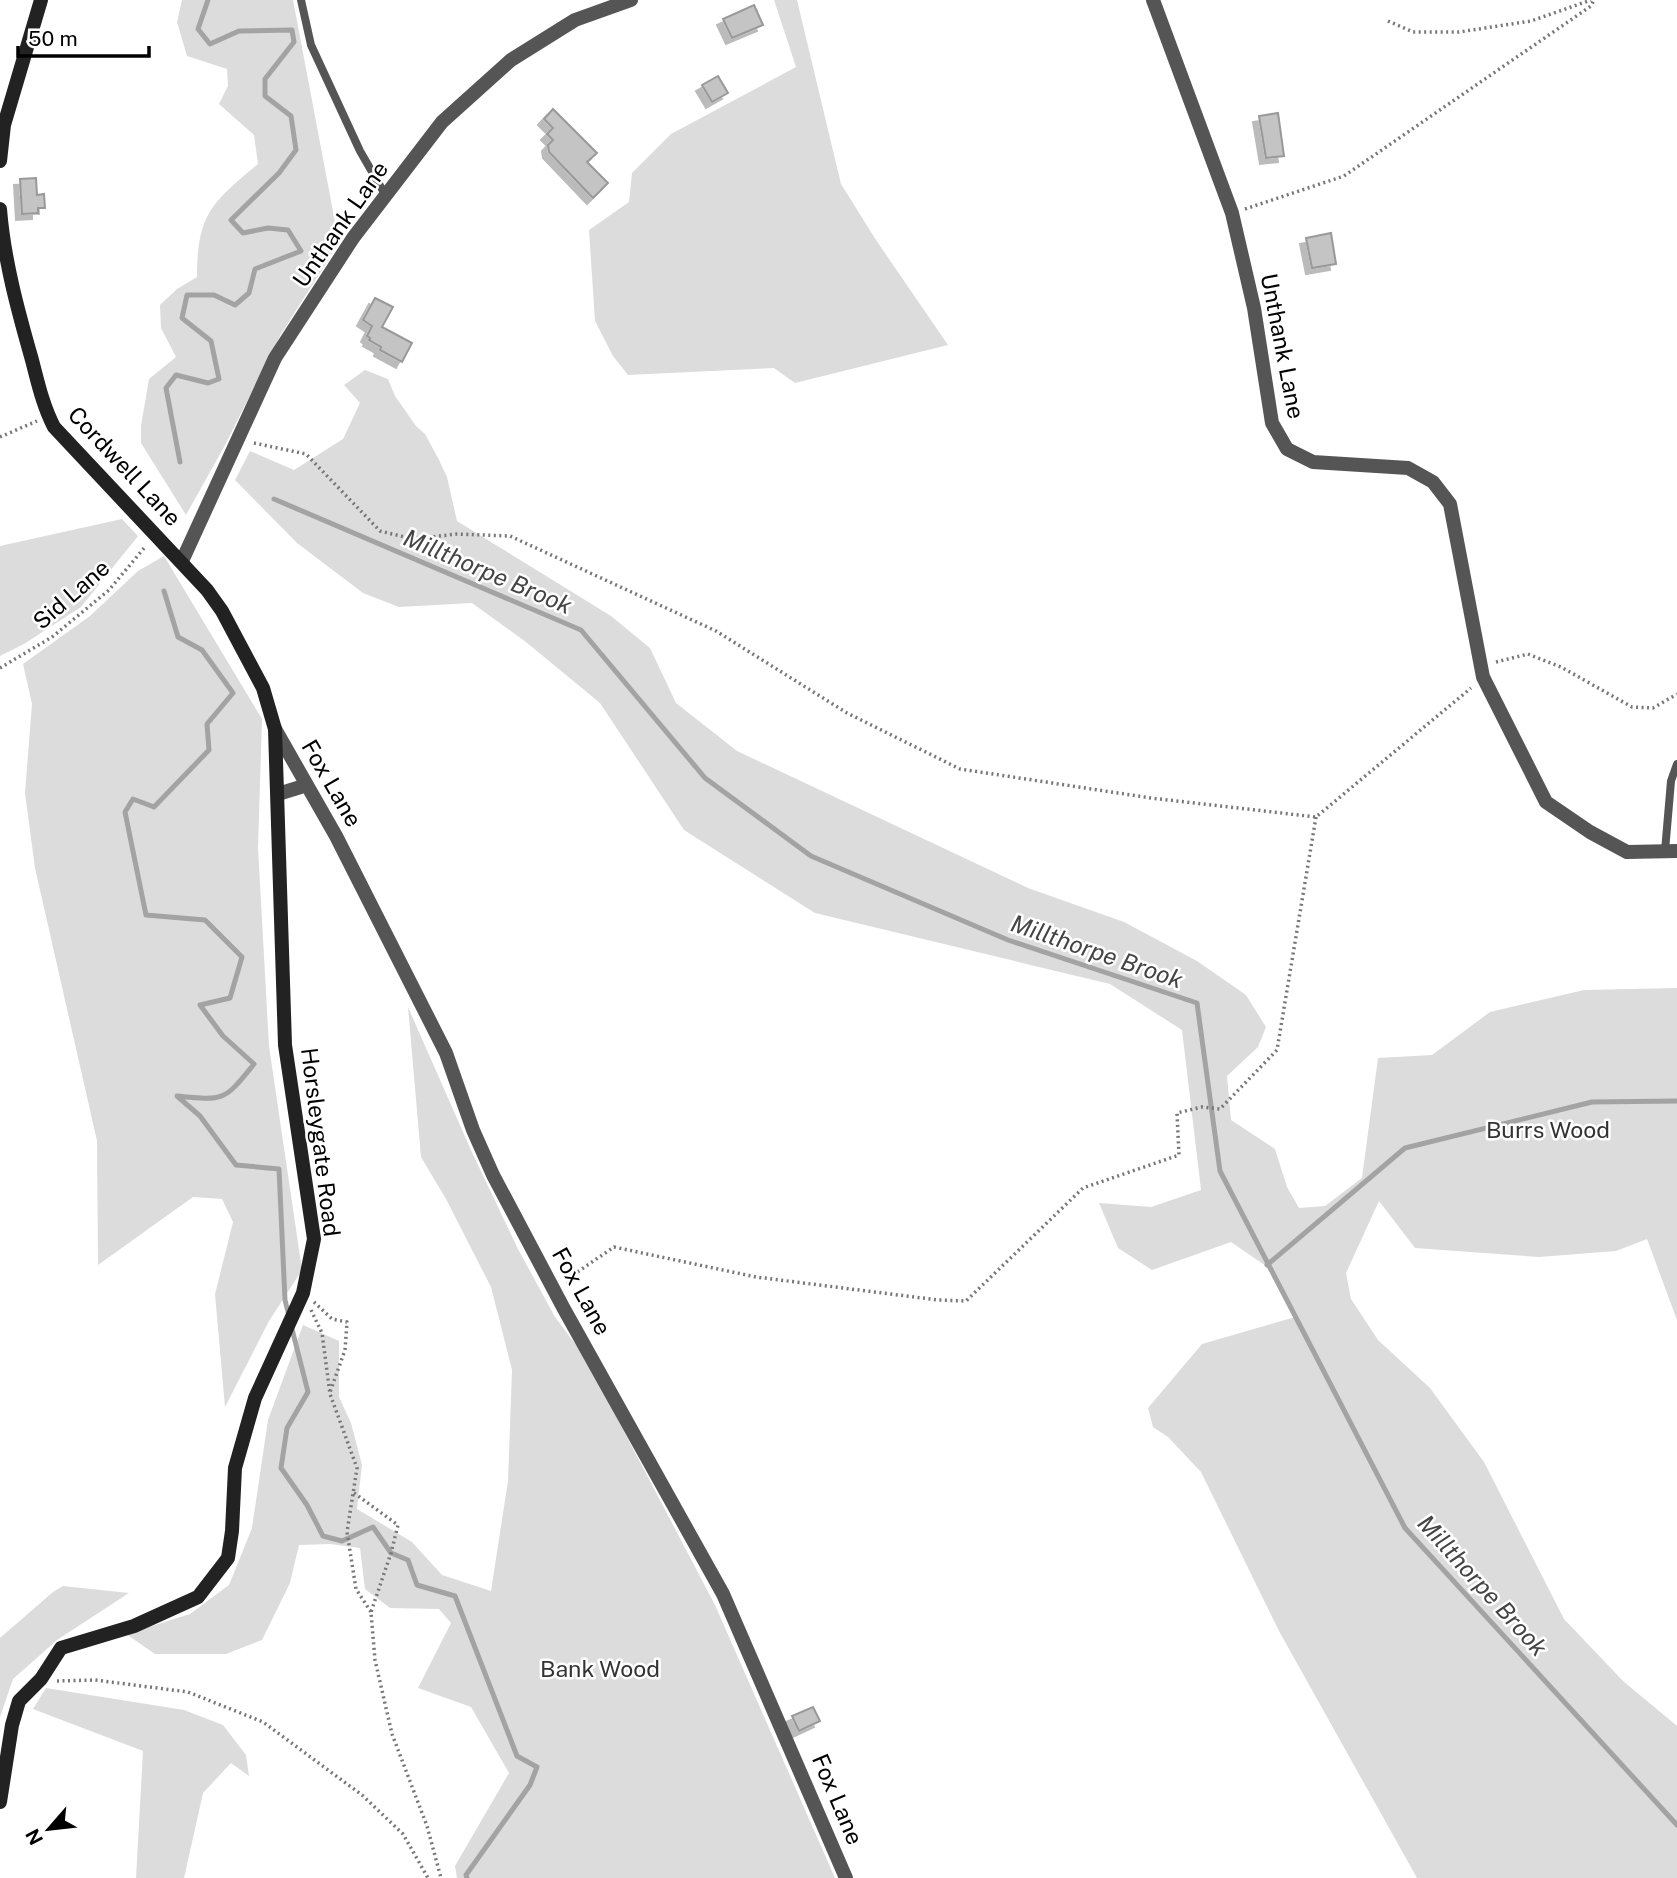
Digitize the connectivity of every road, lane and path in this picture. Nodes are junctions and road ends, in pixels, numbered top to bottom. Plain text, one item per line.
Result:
1 (41, 0) edge
2 (301, 0) edge
3 (631, 0) edge
4 (1153, 0) edge
5 (1593, 0) edge
6 (1388, 21) dead end
7 (0, 160) edge
8 (386, 196) junction
9 (0, 209) edge
10 (1232, 213) junction
11 (38, 421) dead end
12 (0, 437) edge
13 (237, 440) junction
14 (155, 534) junction
15 (182, 561) junction
16 (0, 668) edge
17 (1482, 672) junction
18 (1677, 694) edge
19 (275, 729) junction
20 (1677, 764) edge
21 (306, 785) junction
22 (278, 794) junction
23 (1316, 817) junction
24 (1671, 851) edge
25 (566, 1292) dead end
26 (303, 1293) junction
27 (330, 1394) junction
28 (354, 1493) junction
29 (371, 1612) junction
30 (41, 1679) junction
31 (0, 1801) edge
32 (428, 1878) edge
33 (441, 1878) edge
34 (846, 1878) edge

1 - 7 main road
2 - 8 lane
3 - 8 street, Unthank Lane
4 - 10 street, Unthank Lane
5 - 6 path
5 - 10 path
8 - 13 street, Unthank Lane
9 - 14 main road, Cordwell Lane
10 - 17 street, Unthank Lane
11 - 12 path
13 - 15 street, Unthank Lane
13 - 23 path
14 - 15 main road, Cordwell Lane
14 - 16 path, Sid Lane
15 - 19 main road, Cordwell Lane
17 - 18 path
17 - 23 path
17 - 24 street, Unthank Lane
19 - 21 street, Fox Lane
19 - 22 main road, Horsleygate Road
20 - 24 lane
21 - 22 street
21 - 34 street, Fox Lane
22 - 26 main road, Horsleygate Road
23 - 25 path
26 - 27 path
26 - 27 path
26 - 30 main road, Horsleygate Road
27 - 28 path
28 - 29 path
28 - 29 path
29 - 33 path
30 - 31 main road, Horsleygate Road
30 - 32 path

